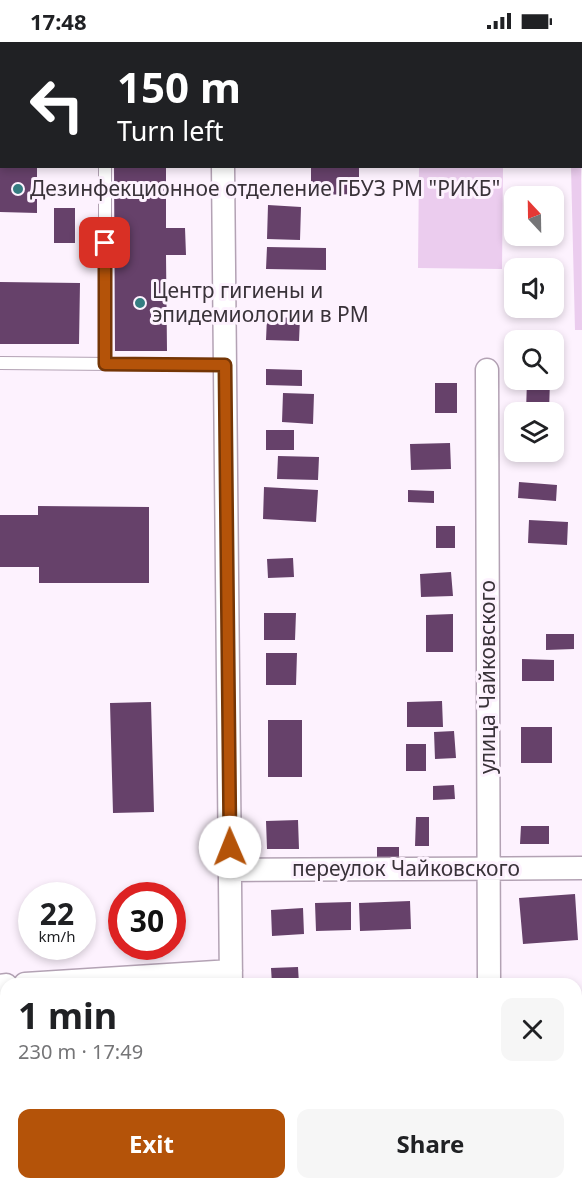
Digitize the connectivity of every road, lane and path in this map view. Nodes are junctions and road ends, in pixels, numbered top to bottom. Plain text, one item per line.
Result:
1 (105, 168) edge
2 (223, 168) edge
3 (0, 363) edge
4 (105, 364) junction
5 (225, 365) junction
6 (487, 369) dead end
7 (582, 868) edge
8 (489, 869) junction
9 (230, 870) junction
10 (231, 977) edge
11 (202, 978) edge
12 (489, 978) edge

1 - 4 lane
2 - 5 street
3 - 4 lane
4 - 5 lane
5 - 9 street
6 - 8 street, улица Чайковского
7 - 8 street, переулок Чайковского
8 - 9 street, переулок Чайковского
8 - 12 street, улица Чайковского
9 - 10 street
10 - 11 street

